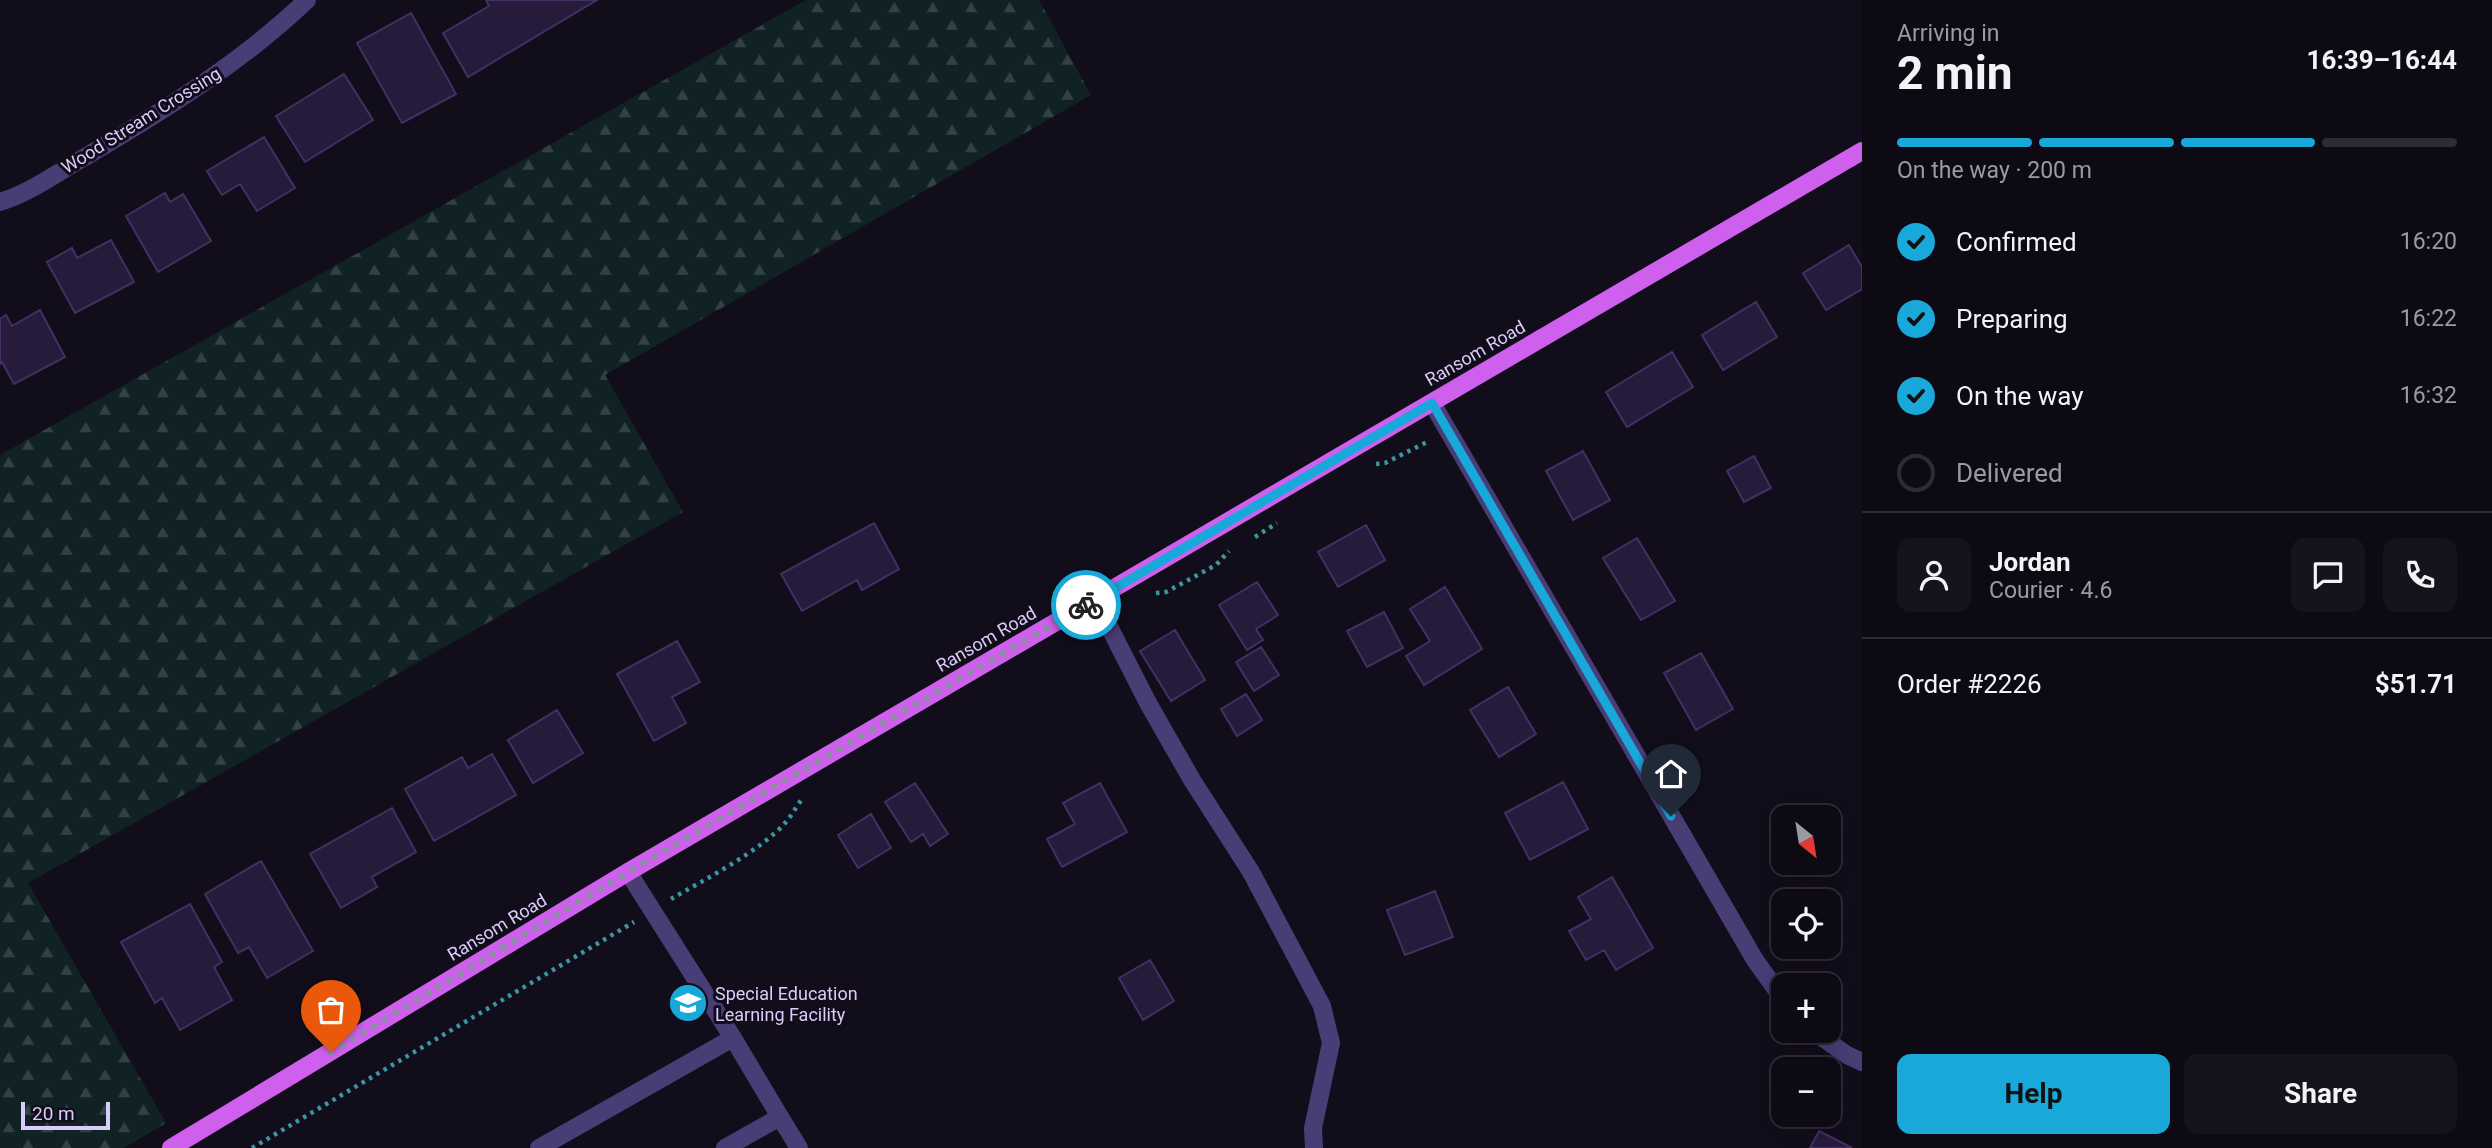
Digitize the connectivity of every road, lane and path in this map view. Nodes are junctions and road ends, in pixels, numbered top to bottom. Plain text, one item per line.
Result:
1 (307, 0) edge
2 (1862, 151) edge
3 (0, 202) edge
4 (1432, 403) junction
5 (1447, 430) junction
6 (1365, 465) dead end
7 (1280, 518) dead end
8 (1250, 539) dead end
9 (1238, 546) dead end
10 (1153, 593) dead end
11 (1095, 599) junction
12 (806, 793) dead end
13 (628, 872) junction
14 (652, 911) junction
15 (1771, 982) edge
16 (733, 1038) junction
17 (1830, 1043) edge
18 (1862, 1062) edge
19 (780, 1117) junction
20 (170, 1148) edge
21 (252, 1148) edge
22 (539, 1148) edge
23 (725, 1148) edge
24 (799, 1148) edge
25 (1314, 1148) edge

1 - 3 street, Wood Stream Crossing
2 - 4 main road, Ransom Road
4 - 5 street
4 - 11 main road, Ransom Road
5 - 6 path
5 - 15 street
7 - 8 path
9 - 10 path
11 - 13 main road, Ransom Road
11 - 25 street
12 - 14 path
13 - 14 street
13 - 20 main road, Ransom Road
14 - 16 street
14 - 21 path
16 - 19 street
16 - 22 street
17 - 18 street
19 - 23 street
19 - 24 street

